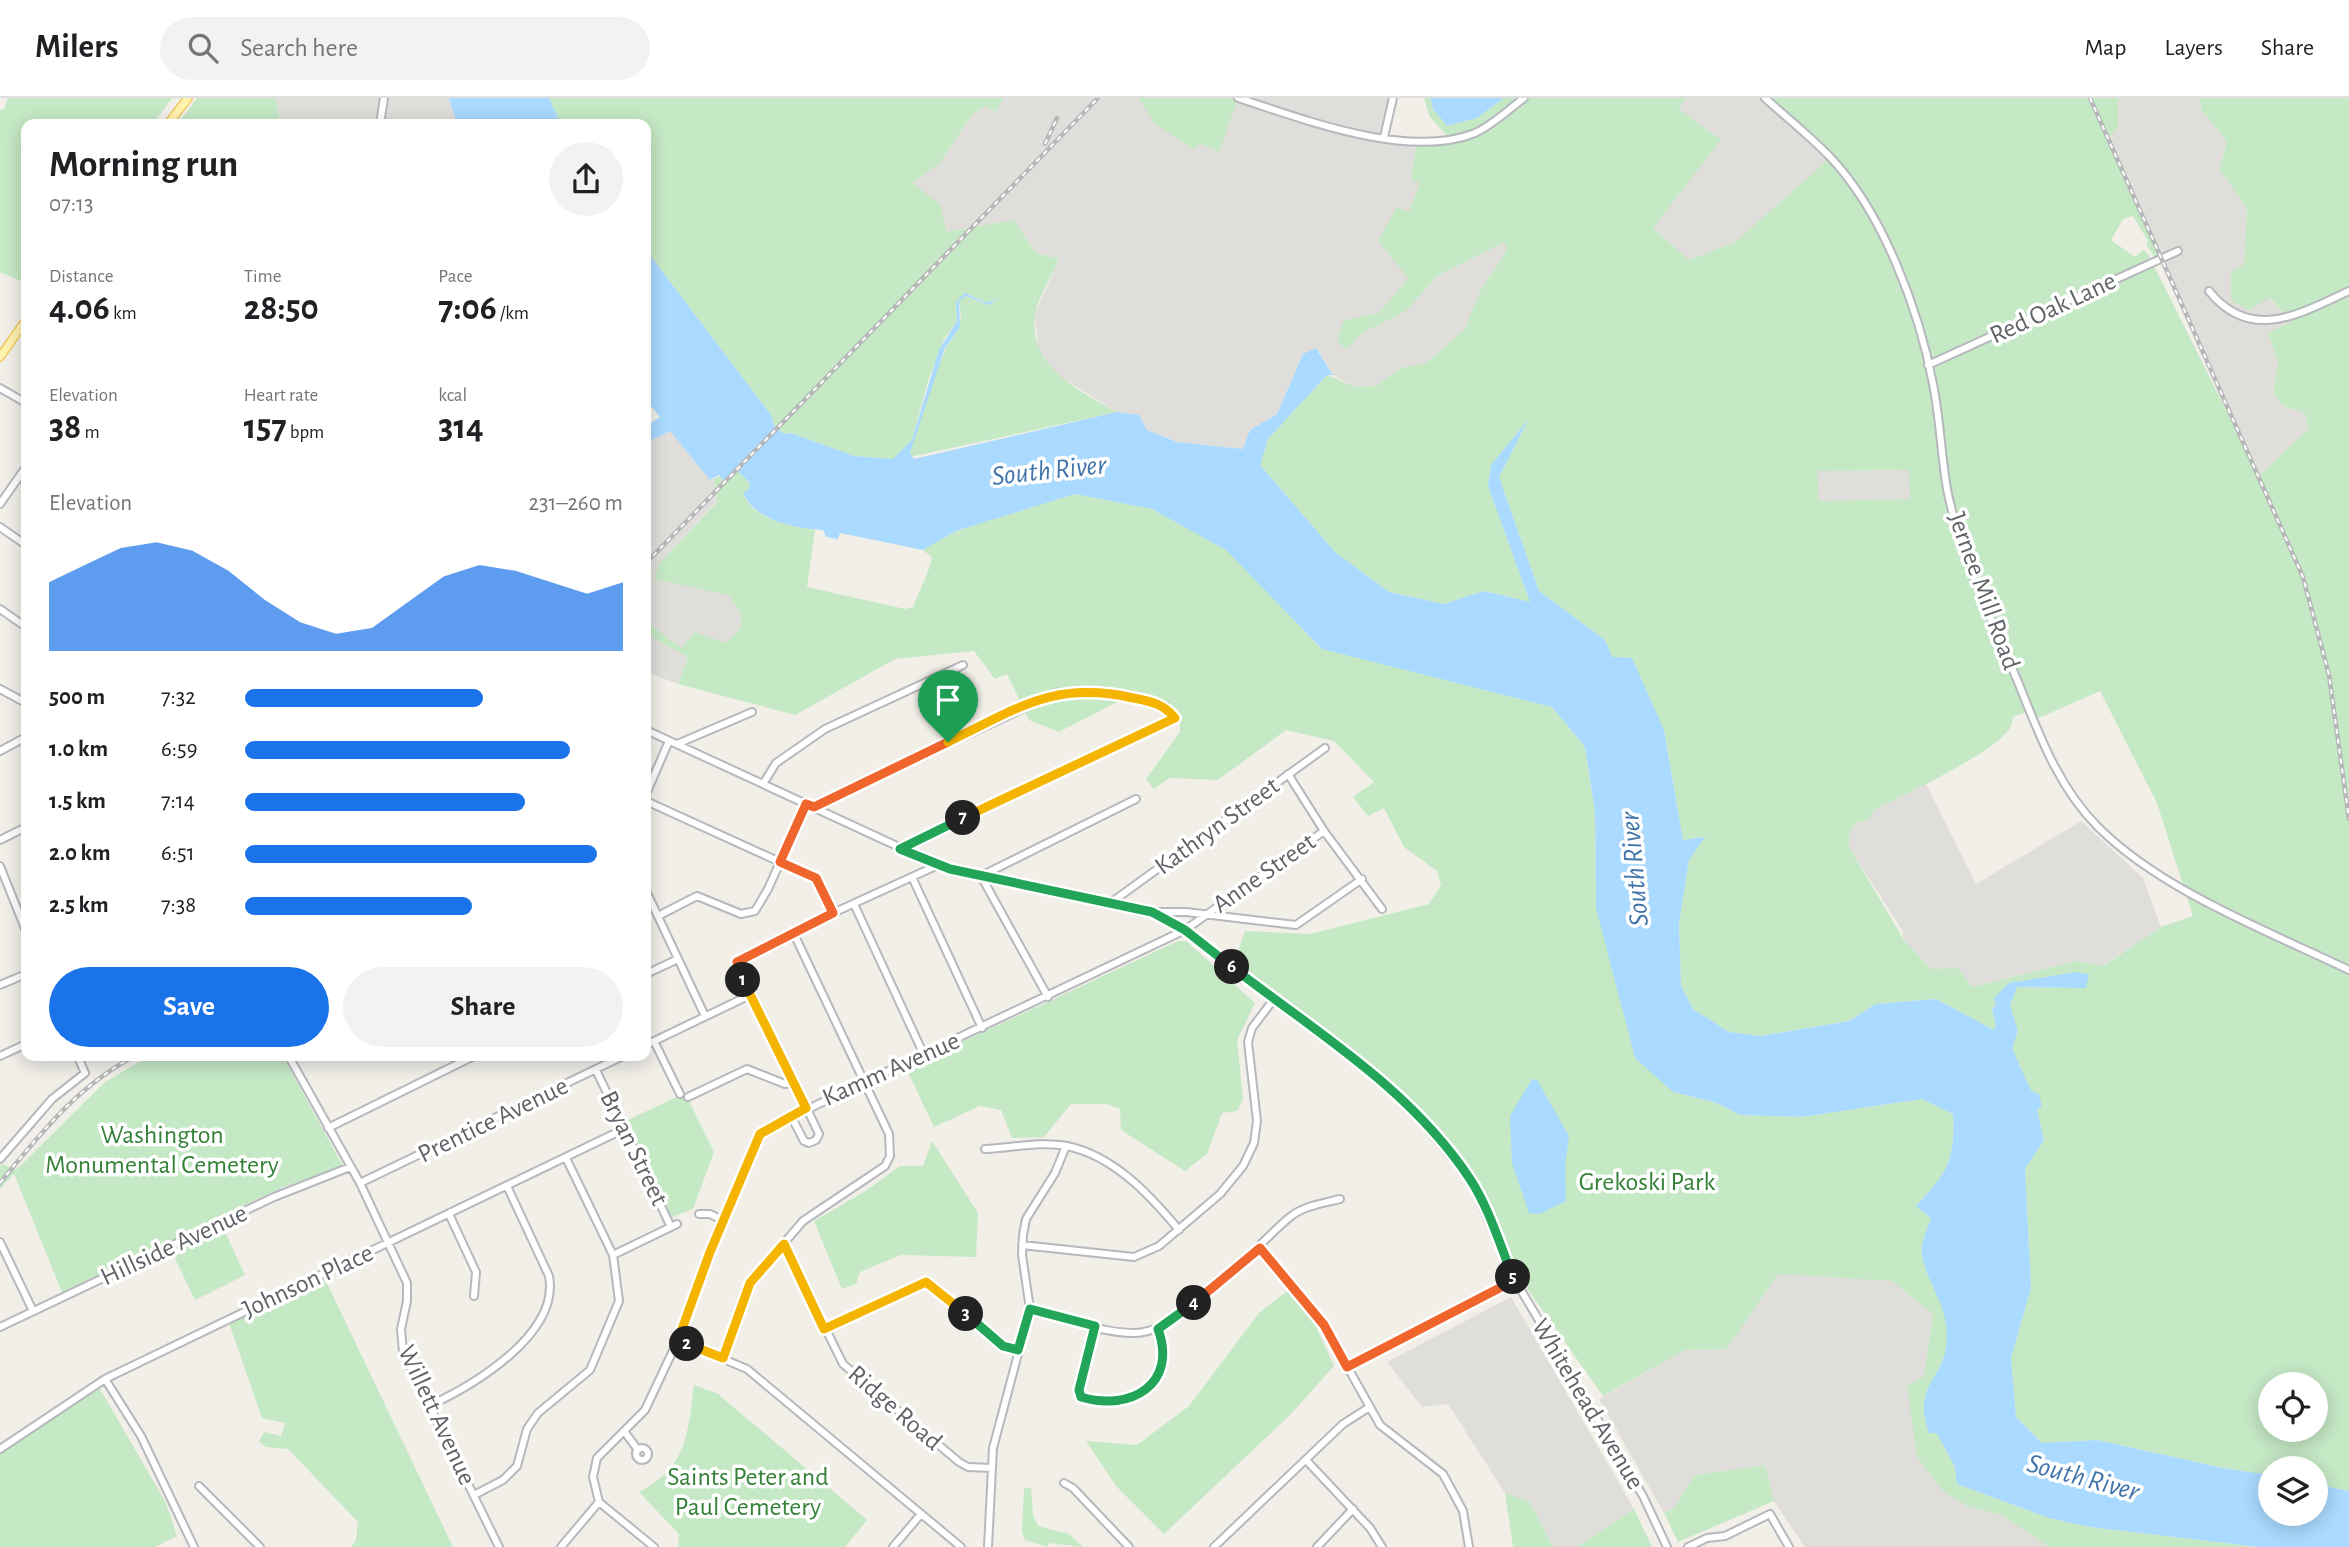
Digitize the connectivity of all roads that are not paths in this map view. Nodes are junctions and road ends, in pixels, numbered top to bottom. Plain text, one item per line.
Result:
1 (188, 98) edge
2 (384, 98) edge
3 (1238, 98) edge
4 (1393, 98) edge
5 (1524, 98) edge
6 (1765, 98) edge
7 (172, 119) edge
8 (381, 119) edge
9 (1384, 137) junction
10 (2178, 251) dead end
11 (2209, 291) dead end
12 (2349, 291) edge
13 (21, 334) edge
14 (0, 357) edge
15 (1928, 365) junction
16 (0, 388) edge
17 (21, 400) edge
18 (21, 474) edge
19 (0, 504) edge
20 (0, 527) edge
21 (21, 542) edge
22 (0, 609) edge
23 (21, 624) edge
24 (964, 666) dead end
25 (0, 689) edge
26 (21, 700) edge
27 (752, 712) dead end
28 (651, 732) edge
29 (21, 740) edge
30 (669, 741) junction
31 (677, 744) junction
32 (1325, 748) dead end
33 (0, 751) edge
34 (1288, 774) junction
35 (651, 782) edge
36 (763, 785) junction
37 (1136, 799) dead end
38 (651, 804) edge
39 (806, 804) junction
40 (814, 807) junction
41 (21, 830) edge
42 (1324, 831) junction
43 (0, 840) edge
44 (900, 849) junction
45 (780, 862) junction
46 (938, 865) junction
47 (0, 866) edge
48 (981, 876) junction
49 (912, 877) junction
50 (1362, 879) junction
51 (651, 904) edge
52 (854, 904) junction
53 (1109, 904) junction
54 (21, 906) edge
55 (17, 908) junction
56 (1382, 909) dead end
57 (1152, 912) junction
58 (833, 913) junction
59 (1204, 915) junction
60 (658, 916) junction
61 (21, 918) edge
62 (1185, 930) junction
63 (794, 934) junction
64 (678, 959) junction
65 (2349, 970) edge
66 (651, 972) edge
67 (21, 976) edge
68 (0, 985) edge
69 (750, 995) junction
70 (1048, 997) junction
71 (1274, 999) junction
72 (705, 1016) junction
73 (982, 1028) junction
74 (654, 1041) junction
75 (651, 1042) edge
76 (21, 1046) edge
77 (924, 1055) junction
78 (0, 1056) edge
79 (80, 1061) edge
80 (291, 1061) edge
81 (464, 1061) edge
82 (613, 1061) edge
83 (596, 1070) junction
84 (863, 1082) junction
85 (793, 1083) junction
86 (680, 1094) dead end
87 (688, 1097) dead end
88 (806, 1108) junction
89 (791, 1116) junction
90 (328, 1128) junction
91 (624, 1129) junction
92 (1066, 1146) junction
93 (985, 1149) dead end
94 (566, 1157) junction
95 (0, 1159) edge
96 (350, 1167) junction
97 (360, 1183) junction
98 (507, 1186) junction
99 (1340, 1199) dead end
100 (449, 1214) junction
101 (699, 1214) dead end
102 (722, 1220) junction
103 (1179, 1230) junction
104 (0, 1242) edge
105 (389, 1242) junction
106 (784, 1244) junction
107 (1022, 1245) junction
108 (1260, 1248) junction
109 (613, 1255) junction
110 (1515, 1280) junction
111 (474, 1296) dead end
112 (1030, 1309) junction
113 (33, 1311) junction
114 (1095, 1326) junction
115 (0, 1327) edge
116 (824, 1329) junction
117 (1158, 1329) junction
118 (678, 1340) junction
119 (1018, 1350) junction
120 (723, 1358) junction
121 (1347, 1367) junction
122 (105, 1378) junction
123 (429, 1406) junction
124 (1368, 1408) junction
125 (624, 1431) junction
126 (0, 1449) edge
127 (638, 1450) dead end
128 (1306, 1460) junction
129 (992, 1468) junction
130 (1064, 1483) dead end
131 (199, 1486) dead end
132 (474, 1495) junction
133 (599, 1502) junction
134 (1353, 1509) junction
135 (921, 1514) junction
136 (194, 1547) edge
137 (260, 1547) edge
138 (499, 1547) edge
139 (561, 1547) edge
140 (654, 1547) edge
141 (893, 1547) edge
142 (961, 1547) edge
143 (988, 1547) edge
144 (1129, 1547) edge
145 (1214, 1547) edge
146 (1317, 1547) edge
147 (1381, 1547) edge
148 (1469, 1547) edge
149 (1667, 1547) edge
150 (1688, 1547) edge
151 (1789, 1547) edge

1 - 7 main road
2 - 8 street
3 - 9 street
4 - 9 street
5 - 9 street
6 - 15 street, Jernee Mill Road
10 - 15 street, Red Oak Lane
11 - 12 street
13 - 14 main road
15 - 65 street, Jernee Mill Road
16 - 17 street
18 - 19 street
20 - 21 street
22 - 23 street
24 - 36 street
25 - 26 street
27 - 31 street
28 - 30 street, Whitehead Avenue
29 - 33 street
30 - 31 street, Whitehead Avenue
30 - 35 street
31 - 36 street, Whitehead Avenue
32 - 34 street, Kathryn Street
34 - 42 street
34 - 53 street, Kathryn Street
36 - 39 street, Whitehead Avenue
37 - 48 street
38 - 45 street
39 - 40 street, Whitehead Avenue
39 - 45 street
40 - 44 street, Whitehead Avenue
40 - 44 street
41 - 43 street
42 - 50 street
42 - 59 street, Anne Street
44 - 46 street, Whitehead Avenue
45 - 58 street
45 - 60 street
46 - 48 street, Whitehead Avenue
46 - 49 street
47 - 55 street
48 - 53 street, Whitehead Avenue
48 - 70 street
49 - 52 street
49 - 73 street
50 - 56 street
50 - 59 street
51 - 60 street
52 - 58 street
52 - 77 street
53 - 57 street, Whitehead Avenue
54 - 55 street
55 - 61 street
57 - 59 street
57 - 62 street, Whitehead Avenue
58 - 63 street
59 - 62 street, Anne Street
60 - 64 street
62 - 70 street, Kamm Avenue
62 - 71 street, Whitehead Avenue
63 - 69 street
63 - 84 street
64 - 66 street
64 - 72 street
67 - 68 street
69 - 72 street
69 - 85 street
70 - 73 street, Kamm Avenue
71 - 103 street
71 - 110 street, Whitehead Avenue
72 - 74 street
73 - 77 street, Kamm Avenue
74 - 75 street
74 - 86 street
76 - 78 street
77 - 84 street, Kamm Avenue
79 - 95 street
80 - 90 street, Willett Avenue
81 - 90 street
82 - 83 street, Prentice Avenue
83 - 91 street, Bryan Street
83 - 97 street, Prentice Avenue
84 - 88 street, Kamm Avenue
84 - 106 street
85 - 87 street
85 - 88 street
88 - 89 street, Kamm Avenue
88 - 89 street
89 - 102 street, Kamm Avenue
90 - 96 street, Willett Avenue
91 - 94 street, Johnson Place
91 - 109 street, Bryan Street
92 - 93 street
92 - 103 street
92 - 107 street
94 - 98 street, Johnson Place
94 - 109 street
96 - 97 street, Willett Avenue
96 - 113 street, Hillside Avenue
97 - 105 street, Willett Avenue
98 - 100 street, Johnson Place
98 - 123 street
99 - 108 street
100 - 105 street, Johnson Place
100 - 111 street
101 - 102 street
102 - 118 street, Kamm Avenue
103 - 107 street
104 - 113 street
105 - 122 street, Johnson Place
105 - 123 street, Willett Avenue
106 - 116 street, Ridge Road
106 - 120 street
107 - 112 street
108 - 117 street
108 - 121 street
109 - 132 street
110 - 121 street
110 - 149 street, Whitehead Avenue
112 - 114 street
112 - 119 street
113 - 115 street, Hillside Avenue
114 - 117 street
114 - 117 street
116 - 119 street
116 - 129 street, Ridge Road
118 - 120 street
118 - 125 street, Kamm Avenue
119 - 129 street
120 - 135 street
121 - 124 street
122 - 126 street, Johnson Place
122 - 136 street
123 - 132 street, Willett Avenue
124 - 128 street
124 - 148 street
125 - 127 street
125 - 133 street, Kamm Avenue
128 - 134 street
128 - 145 street
129 - 143 street
130 - 144 street
131 - 137 street
132 - 138 street, Willett Avenue
133 - 139 street
133 - 140 street
134 - 146 street
134 - 147 street
135 - 141 street
135 - 142 street
150 - 151 street

